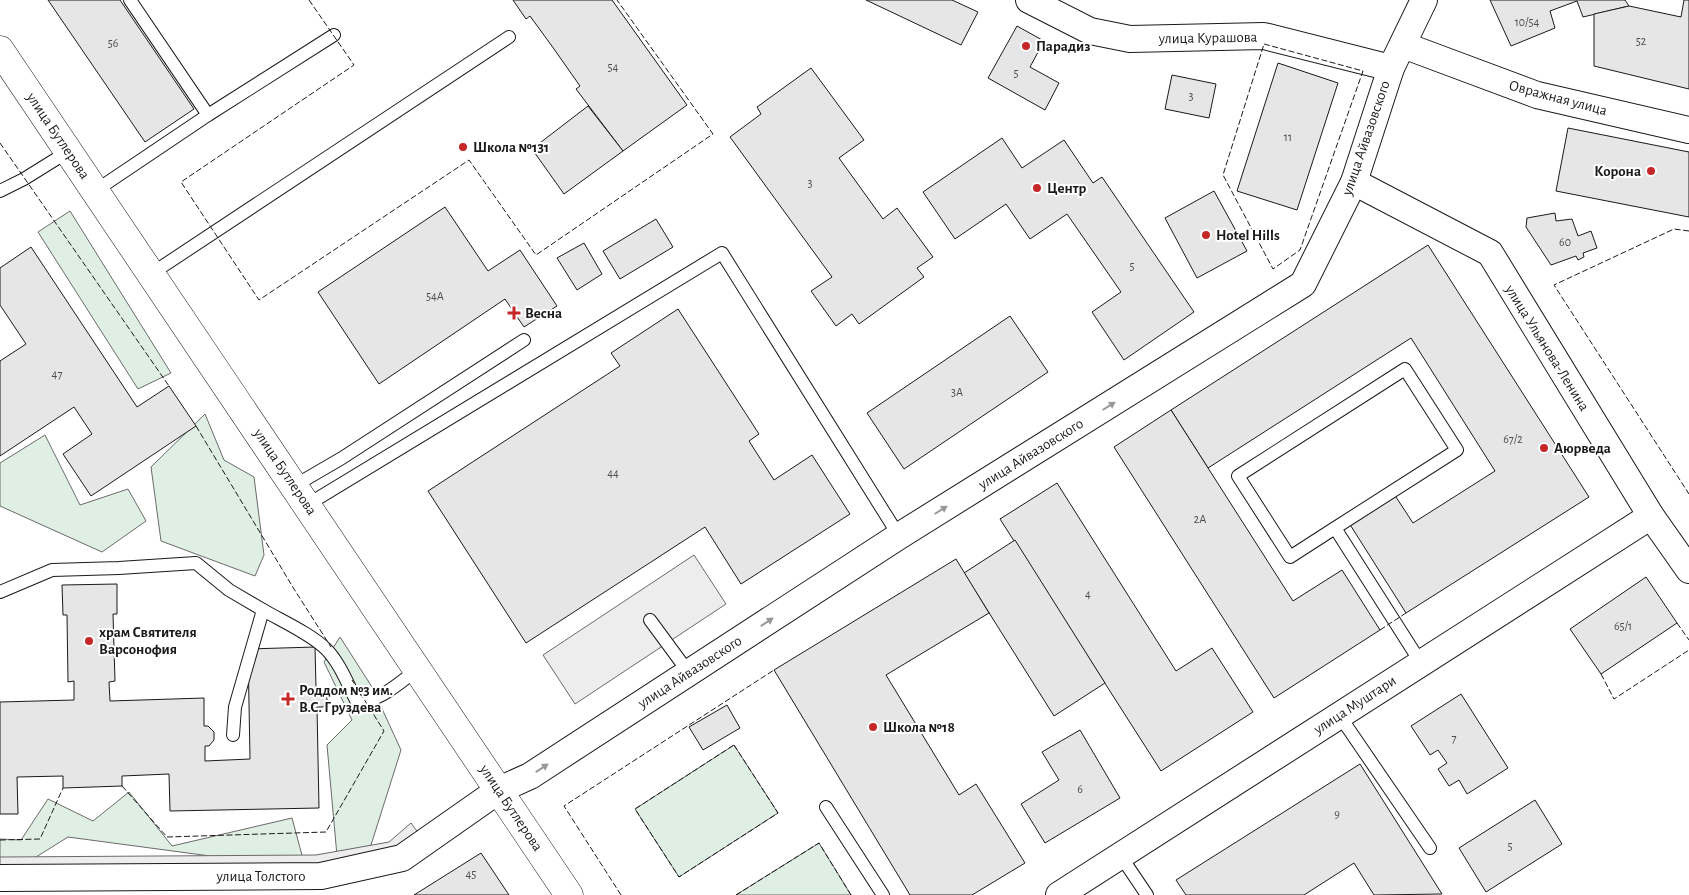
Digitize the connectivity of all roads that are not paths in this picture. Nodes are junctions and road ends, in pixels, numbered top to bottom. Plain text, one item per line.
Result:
1 (130, 0) edge
2 (1029, 0) edge
3 (1424, 0) edge
4 (334, 35) dead end
5 (509, 37) dead end
6 (1402, 45) junction
7 (0, 50) edge
8 (1391, 68) junction
9 (208, 115) junction
10 (1689, 130) edge
11 (69, 151) junction
12 (1354, 182) junction
13 (0, 191) edge
14 (95, 191) junction
15 (151, 274) junction
16 (524, 340) dead end
17 (301, 495) junction
18 (1651, 516) junction
19 (1335, 528) junction
20 (899, 536) junction
21 (1689, 570) edge
22 (0, 592) edge
23 (264, 610) junction
24 (650, 620) dead end
25 (1421, 663) junction
26 (418, 669) junction
27 (689, 673) junction
28 (1339, 715) junction
29 (233, 735) dead end
30 (499, 790) junction
31 (826, 807) dead end
32 (1430, 848) dead end
33 (1120, 855) junction
34 (0, 878) edge
35 (569, 895) edge
36 (883, 895) edge
37 (1059, 895) edge
38 (1147, 895) edge

1 - 9 lane
2 - 8 street, улица Курашова
3 - 6 street, улица Айвазовского
4 - 9 lane
5 - 15 lane
6 - 8 street, улица Айвазовского
6 - 10 street, Овражная улица
7 - 11 main road, улица Бутлерова
8 - 12 street, улица Айвазовского
9 - 14 lane
11 - 13 lane
11 - 14 main road, улица Бутлерова
12 - 18 street, улица Ульянова-Ленина
20 -> 12 street, улица Айвазовского
14 - 15 main road, улица Бутлерова
15 - 17 main road, улица Бутлерова
16 - 17 lane
17 - 20 lane
17 - 26 main road, улица Бутлерова
18 - 21 street, улица Ульянова-Ленина
18 - 25 street, улица Муштари
19 - 19 lane
19 - 25 lane
27 -> 20 street, улица Айвазовского
22 - 23 lane
23 - 26 lane
23 - 29 lane
24 - 27 lane
25 - 28 street, улица Муштари
26 - 30 main road, улица Бутлерова
30 -> 27 street, улица Айвазовского
28 - 32 lane
28 - 33 street, улица Муштари
30 - 34 street, улица Толстого
30 - 35 main road, улица Бутлерова
31 - 36 lane
33 - 37 street, улица Муштари
33 - 38 lane

